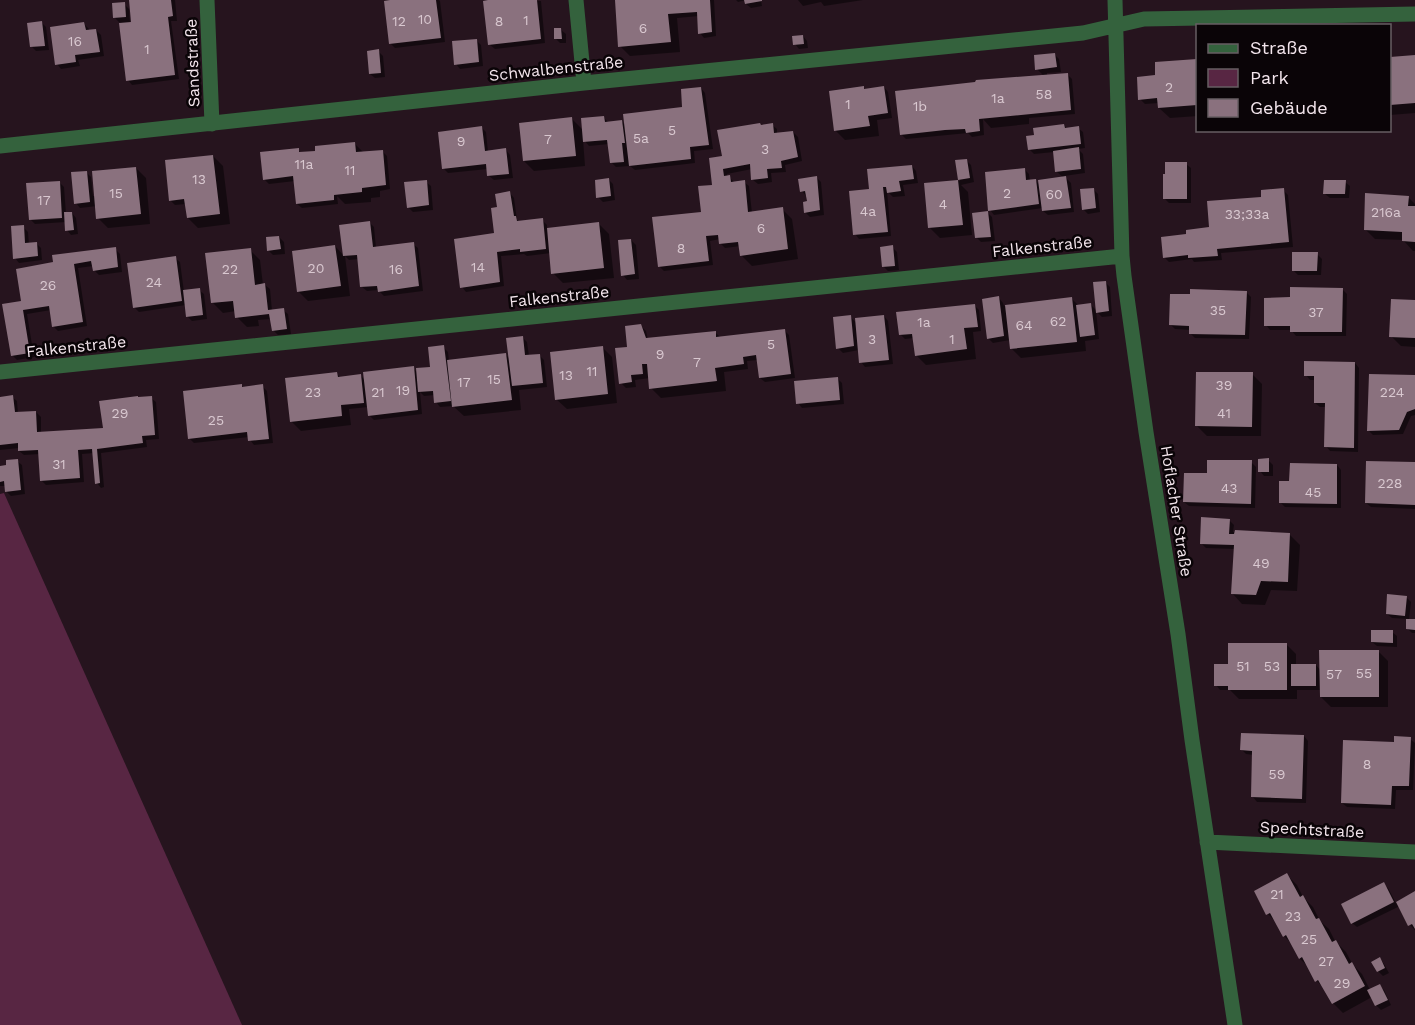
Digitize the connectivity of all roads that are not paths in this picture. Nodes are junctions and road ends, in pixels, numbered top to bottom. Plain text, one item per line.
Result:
1 (207, 0) edge
2 (576, 0) edge
3 (1115, 0) edge
4 (1415, 14) edge
5 (1116, 27) junction
6 (584, 83) junction
7 (212, 124) junction
8 (0, 146) edge
9 (1122, 256) junction
10 (0, 372) edge
11 (1207, 842) junction
12 (1415, 852) edge
13 (1235, 1025) edge

1 - 7 street, Sandstraße
2 - 6 street
3 - 5 street, Hoflacher Straße
4 - 5 street, Schwalbenstraße
5 - 6 street, Schwalbenstraße
5 - 9 street, Hoflacher Straße
6 - 7 street, Schwalbenstraße
7 - 8 street, Schwalbenstraße
9 - 10 street, Falkenstraße
9 - 11 street, Hoflacher Straße
11 - 12 street, Spechtstraße
11 - 13 street, Hoflacher Straße

